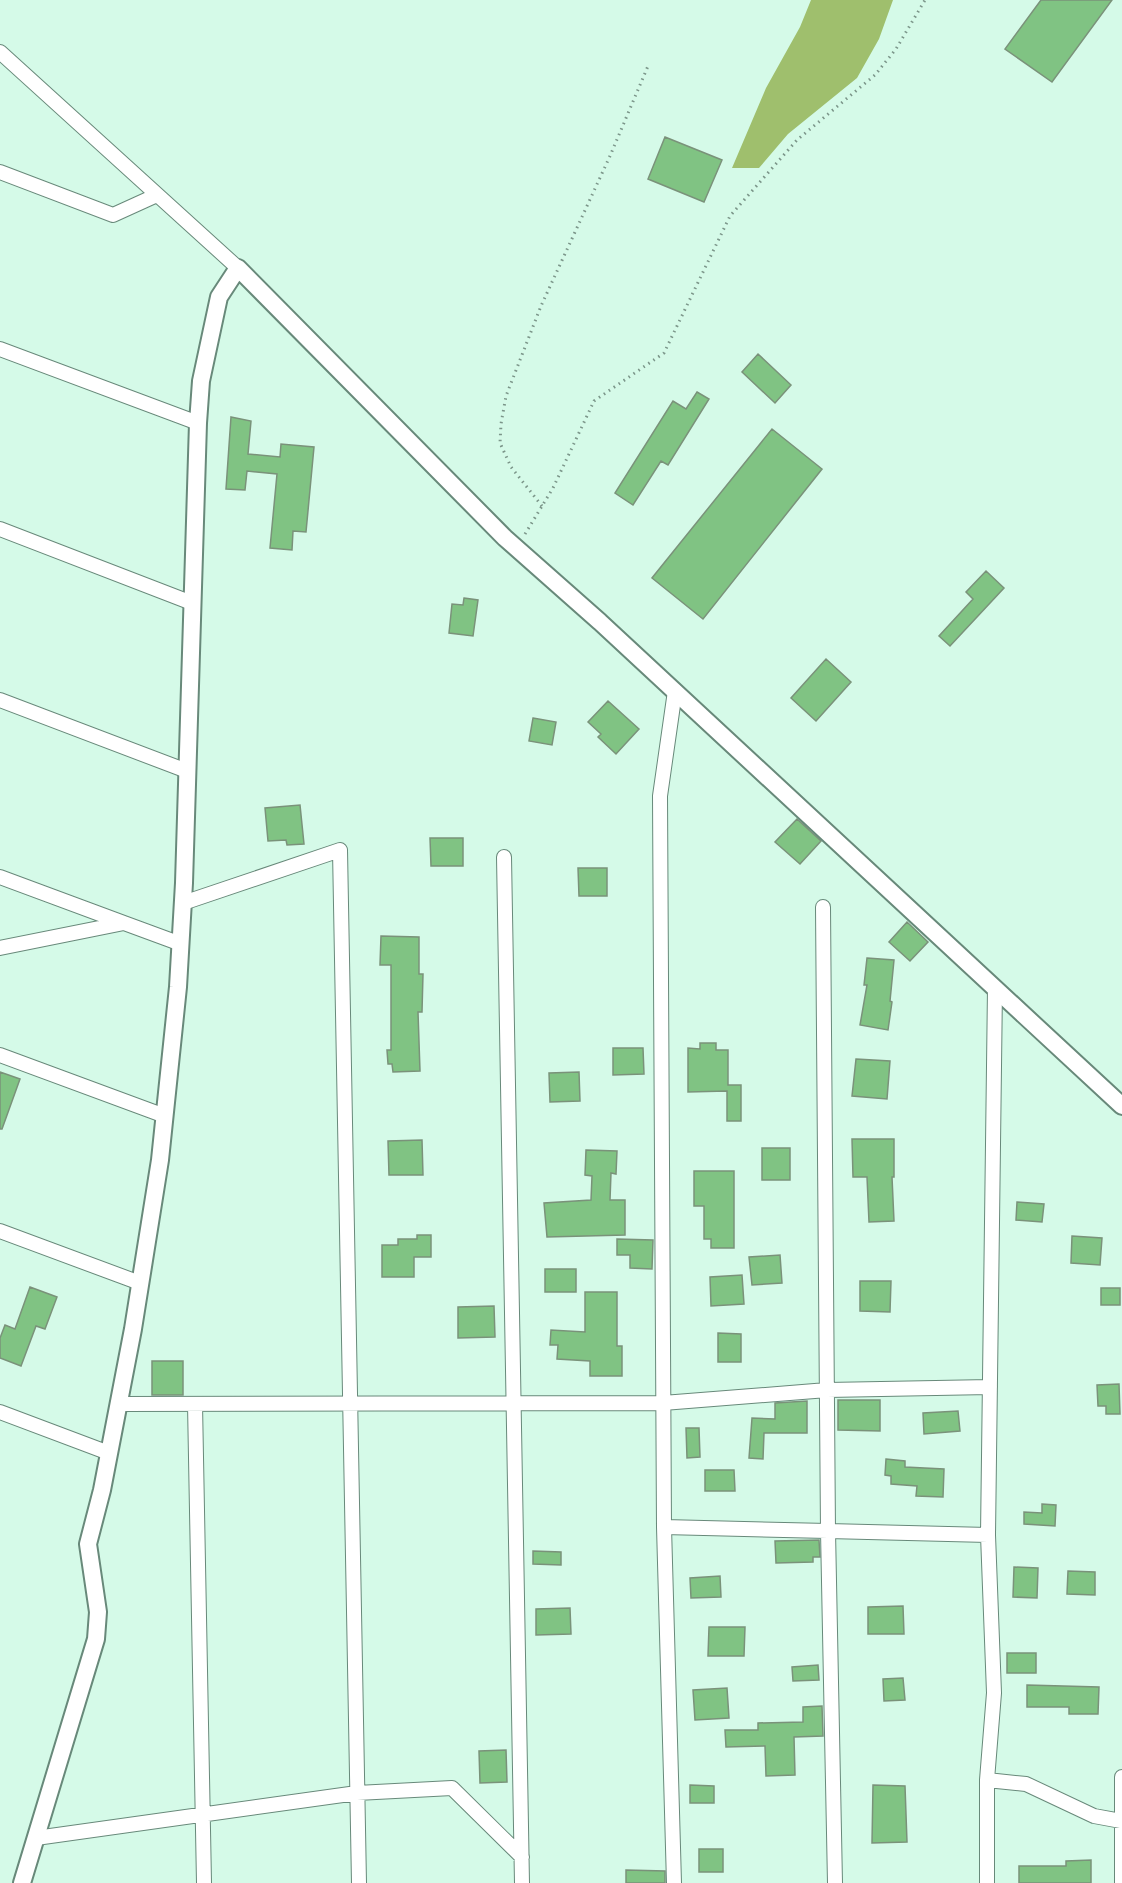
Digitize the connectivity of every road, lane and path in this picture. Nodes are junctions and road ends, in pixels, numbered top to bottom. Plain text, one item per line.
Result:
1 (925, 0) edge
2 (0, 52) edge
3 (648, 66) dead end
4 (0, 172) edge
5 (158, 195) junction
6 (238, 268) junction
7 (0, 349) edge
8 (198, 423) junction
9 (542, 506) junction
10 (0, 529) edge
11 (516, 548) junction
12 (192, 603) junction
13 (675, 691) junction
14 (0, 700) edge
15 (187, 771) junction
16 (504, 857) dead end
17 (0, 877) edge
18 (183, 903) junction
19 (823, 907) dead end
20 (124, 923) junction
21 (181, 944) junction
22 (0, 948) edge
23 (995, 988) junction
24 (0, 1055) edge
25 (1122, 1106) edge
26 (165, 1116) junction
27 (0, 1231) edge
28 (140, 1283) junction
29 (990, 1388) junction
30 (827, 1390) junction
31 (514, 1403) junction
32 (663, 1403) junction
33 (118, 1404) junction
34 (195, 1404) junction
35 (349, 1404) junction
36 (0, 1412) edge
37 (109, 1453) junction
38 (663, 1527) junction
39 (828, 1531) junction
40 (988, 1535) junction
41 (1122, 1778) edge
42 (987, 1780) junction
43 (357, 1792) junction
44 (203, 1814) junction
45 (1121, 1821) edge
46 (36, 1838) junction
47 (522, 1857) junction
48 (22, 1883) edge
49 (204, 1883) edge
50 (359, 1883) edge
51 (522, 1883) edge
52 (674, 1883) edge
53 (836, 1883) edge
54 (987, 1883) edge
55 (1122, 1883) edge

1 - 9 path
2 - 5 street
3 - 9 path
4 - 5 street
5 - 6 street
6 - 8 street
6 - 11 street
7 - 8 street
8 - 12 street
9 - 11 path
10 - 12 street
11 - 13 street
12 - 15 street
13 - 23 street
13 - 32 street
14 - 15 street
15 - 18 street
16 - 31 street
17 - 20 street
18 - 21 street
18 - 35 street
19 - 30 street
20 - 21 street
20 - 22 street
21 - 26 street
23 - 25 street
23 - 29 street
24 - 26 street
26 - 28 street
27 - 28 street
28 - 33 street
29 - 30 street
29 - 40 street
30 - 32 street
30 - 39 street
31 - 32 street
31 - 35 street
31 - 47 street
32 - 38 street
33 - 34 street
33 - 37 street
34 - 35 street
34 - 44 street
35 - 43 street
36 - 37 street
37 - 46 street
38 - 39 street
38 - 52 street
39 - 40 street
39 - 53 street
40 - 42 street
41 - 45 street
42 - 45 street
42 - 54 street
43 - 44 street
43 - 47 street
43 - 50 street
44 - 46 street
44 - 49 street
45 - 55 street
46 - 48 street
47 - 51 street

